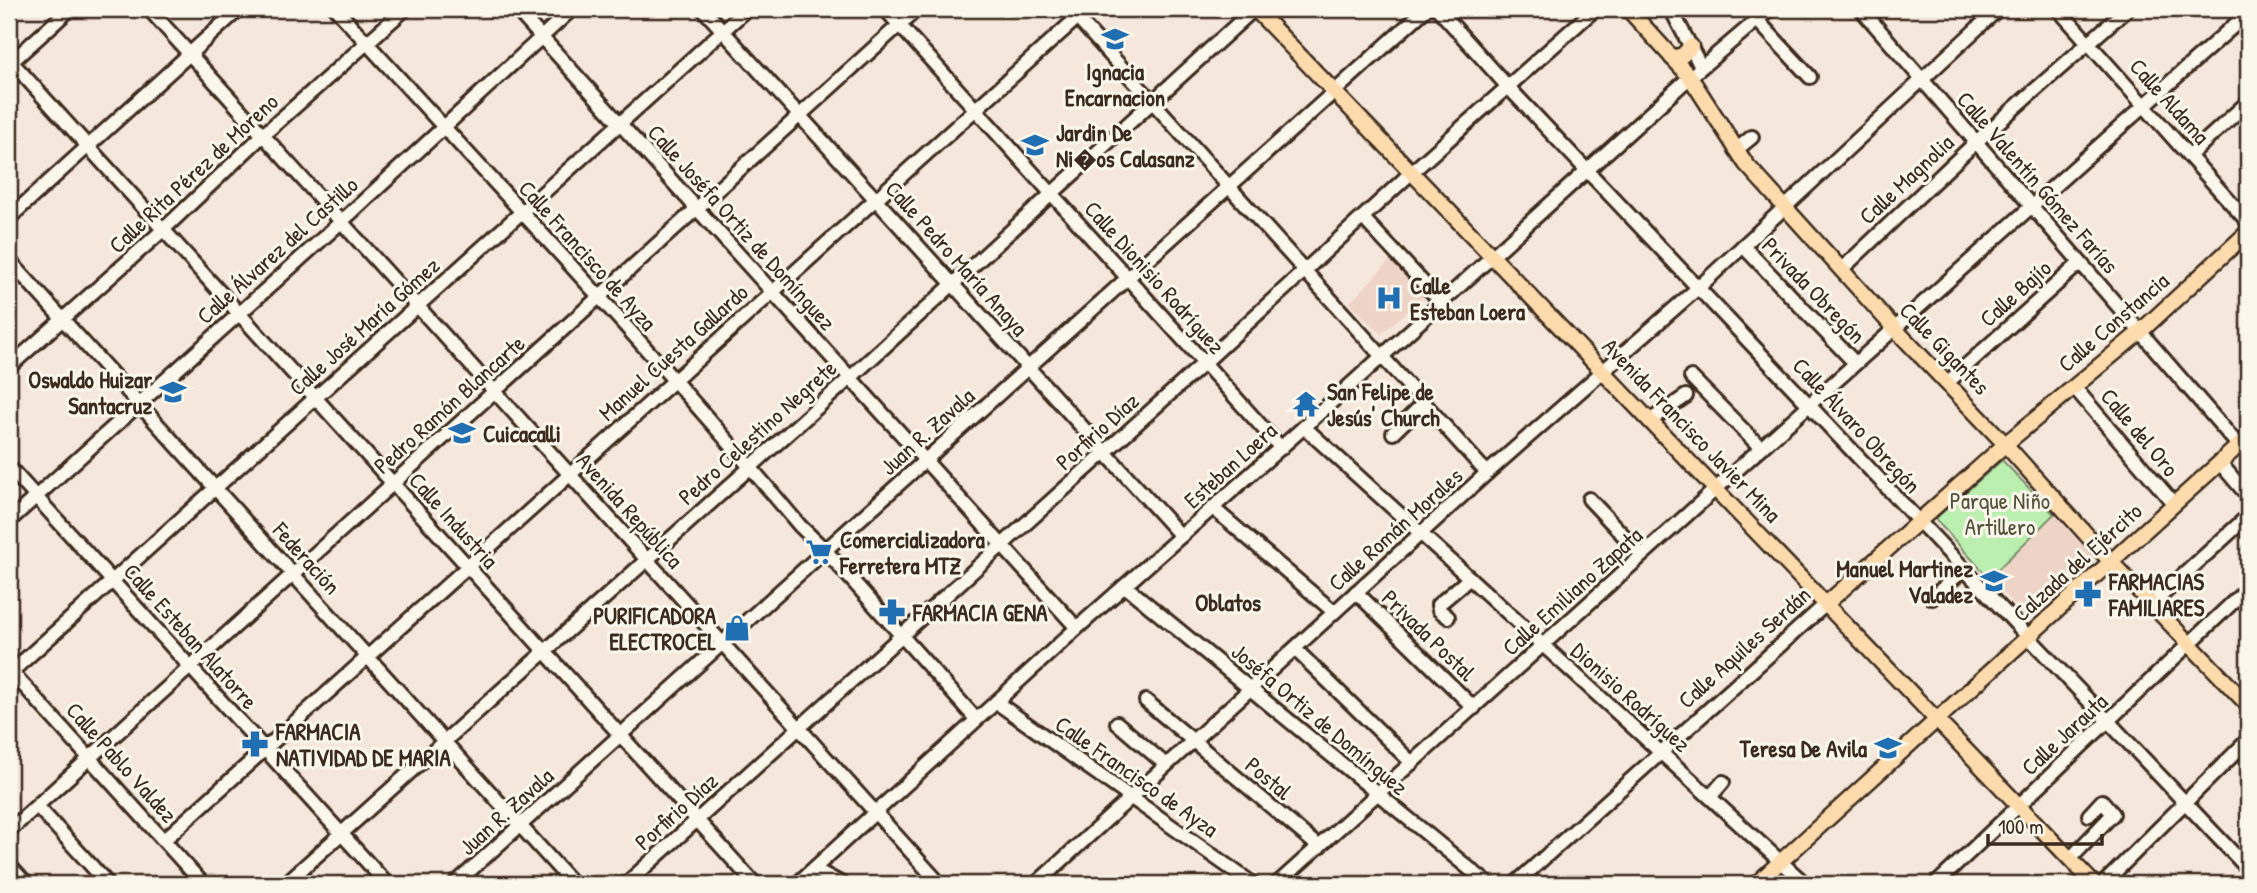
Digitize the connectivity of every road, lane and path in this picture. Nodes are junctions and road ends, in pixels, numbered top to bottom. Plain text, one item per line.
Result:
1 (69, 9) edge
2 (149, 9) edge
3 (239, 9) edge
4 (336, 9) edge
5 (405, 9) edge
6 (516, 9) edge
7 (572, 9) edge
8 (703, 9) edge
9 (747, 9) edge
10 (885, 9) edge
11 (917, 9) edge
12 (1254, 9) edge
13 (1426, 9) edge
14 (1438, 9) edge
15 (1595, 9) edge
16 (1628, 9) edge
17 (1671, 9) edge
18 (1770, 9) edge
19 (1861, 9) edge
20 (1998, 9) edge
21 (2059, 9) edge
22 (2127, 9) edge
23 (1078, 12) edge
24 (2248, 13) edge
25 (1756, 20) junction
26 (900, 25) junction
27 (723, 31) junction
28 (542, 37) junction
29 (2089, 42) junction
30 (368, 44) junction
31 (1691, 46) junction
32 (190, 54) junction
33 (1672, 58) junction
34 (10, 62) edge
35 (1696, 72) junction
36 (1810, 77) dead end
37 (1921, 78) junction
38 (1509, 88) junction
39 (1334, 92) junction
40 (1152, 100) junction
41 (2248, 102) edge
42 (2146, 105) junction
43 (976, 110) junction
44 (799, 115) junction
45 (620, 123) junction
46 (443, 128) junction
47 (263, 135) junction
48 (1752, 137) dead end
49 (1976, 142) junction
50 (88, 146) junction
51 (1736, 150) junction
52 (2190, 155) junction
53 (1588, 170) junction
54 (1412, 172) junction
55 (1230, 186) junction
56 (1052, 194) junction
57 (875, 199) junction
58 (1785, 206) junction
59 (2031, 206) junction
60 (697, 208) junction
61 (521, 212) junction
62 (9, 218) edge
63 (1363, 218) junction
64 (341, 222) junction
65 (2248, 222) edge
66 (163, 230) junction
67 (2248, 232) edge
68 (1743, 246) junction
69 (1492, 255) junction
70 (9, 260) edge
71 (2080, 263) junction
72 (1306, 270) junction
73 (1841, 270) junction
74 (1128, 278) junction
75 (952, 284) junction
76 (1699, 287) junction
77 (772, 291) junction
78 (600, 296) junction
79 (1441, 302) junction
80 (417, 306) junction
81 (239, 313) junction
82 (63, 320) junction
83 (1895, 329) junction
84 (2140, 332) junction
85 (1382, 355) junction
86 (1204, 363) junction
87 (1855, 363) junction
88 (9, 367) edge
89 (1028, 368) junction
90 (1604, 370) junction
91 (1691, 377) dead end
92 (850, 378) junction
93 (673, 381) junction
94 (1947, 383) junction
95 (2074, 387) junction
96 (494, 391) junction
97 (1686, 396) dead end
98 (316, 398) junction
99 (139, 403) junction
100 (1424, 403) junction
101 (1809, 405) junction
102 (1651, 419) junction
103 (1304, 427) junction
104 (1392, 433) dead end
105 (2244, 442) edge
106 (2005, 444) junction
107 (1281, 448) junction
108 (1761, 448) junction
109 (1105, 452) junction
110 (925, 460) junction
111 (2220, 463) junction
112 (750, 466) junction
113 (9, 467) edge
114 (1487, 473) junction
115 (570, 475) junction
116 (393, 483) junction
117 (215, 488) junction
118 (1716, 489) junction
119 (36, 496) junction
120 (2248, 496) edge
121 (1589, 499) dead end
122 (2174, 504) junction
123 (1213, 508) junction
124 (2248, 516) edge
125 (9, 521) edge
126 (1918, 521) junction
127 (1421, 534) junction
128 (1181, 536) junction
129 (1002, 545) junction
130 (826, 551) junction
131 (1642, 555) junction
132 (647, 559) junction
133 (2111, 562) junction
134 (468, 566) junction
135 (1964, 569) junction
136 (293, 573) junction
137 (1470, 578) junction
138 (112, 581) junction
139 (1125, 586) junction
140 (2248, 588) edge
141 (1356, 592) junction
142 (1932, 598) dead end
143 (1826, 604) junction
144 (2152, 604) junction
145 (1334, 612) junction
146 (1448, 617) dead end
147 (1077, 628) junction
148 (902, 635) junction
149 (2028, 637) junction
150 (722, 644) junction
151 (2190, 644) junction
152 (1543, 645) junction
153 (1295, 649) junction
154 (545, 651) junction
155 (368, 657) junction
156 (190, 667) junction
157 (10, 672) edge
158 (1252, 689) junction
159 (1146, 701) dead end
160 (996, 702) junction
161 (2248, 705) edge
162 (1474, 708) junction
163 (976, 719) junction
164 (1936, 719) junction
165 (2108, 721) junction
166 (1117, 723) dead end
167 (800, 729) junction
168 (621, 735) junction
169 (2248, 740) edge
170 (1192, 741) junction
171 (444, 742) junction
172 (265, 750) junction
173 (1661, 752) junction
174 (89, 758) junction
175 (1412, 763) junction
176 (1166, 765) junction
177 (1723, 782) dead end
178 (1378, 794) junction
179 (1130, 797) junction
180 (1710, 797) junction
181 (2185, 802) junction
182 (37, 806) junction
183 (2018, 806) junction
184 (876, 813) junction
185 (2089, 815) dead end
186 (698, 820) junction
187 (520, 826) junction
188 (9, 831) edge
189 (341, 834) junction
190 (164, 841) junction
191 (1319, 847) junction
192 (2070, 859) junction
193 (1781, 862) junction
194 (9, 865) edge
195 (814, 869) junction
196 (2248, 869) edge
197 (26, 884) edge
198 (108, 884) edge
199 (203, 884) edge
200 (285, 884) edge
201 (387, 884) edge
202 (456, 884) edge
203 (573, 884) edge
204 (626, 884) edge
205 (755, 884) edge
206 (797, 884) edge
207 (842, 884) edge
208 (940, 884) edge
209 (1035, 884) edge
210 (1253, 884) edge
211 (1277, 884) edge
212 (1488, 884) edge
213 (1515, 884) edge
214 (1756, 884) edge
215 (1805, 884) edge
216 (1936, 884) edge
217 (2094, 884) edge
218 (2103, 884) edge

1 - 34 street
2 - 32 street, Avenida República
3 - 32 street
4 - 30 street, Calle Francisco de Ayza
5 - 30 street, Calle Rita Pérez de Moreno
6 - 28 street, Calle Joséfa Ortiz de Domínguez
7 - 28 street, Calle Álvarez del Castillo
8 - 27 street, Calle Pedro María Anaya
9 - 27 street, Calle José María Gómez
10 - 26 street, Calle Dionisio Rodríguez
11 - 26 street, Pedro Ramón Blancarte
12 - 39 main road, Avenida Francisco Javier Mina
12 - 40 street, Pedro Celestino Negrete
13 - 39 street, Juan R. Zavala
14 - 38 street, Calle Álvaro Obregón
15 - 38 street, Porfirio Díaz
16 - 33 main road, Calle Gigantes
17 - 31 street
18 - 25 street, Esteban Loera
19 - 37 street, Calle Valentín Gómez Farías
20 - 37 street, Calle Román Morales
21 - 29 street, Calle Aldama
22 - 29 street, Calle Magnolia
23 - 40 street
23 - 43 street, Manuel Cuesta Gallardo
24 - 42 street, Calle Emiliano Zapata
25 - 35 street, Esteban Loera
25 - 36 street
26 - 43 street, Calle Dionisio Rodríguez
26 - 44 street, Pedro Ramón Blancarte
27 - 44 street, Calle Pedro María Anaya
27 - 45 street, Calle José María Gómez
28 - 45 street, Calle Joséfa Ortiz de Domínguez
28 - 46 street, Calle Álvarez del Castillo
29 - 42 street, Calle Aldama
29 - 49 street, Calle Magnolia
30 - 46 street, Calle Francisco de Ayza
30 - 47 street, Calle Rita Pérez de Moreno
31 - 33 main road
31 - 35 street
32 - 47 street, Avenida República
32 - 50 street
33 - 35 main road, Calle Gigantes
34 - 50 street, Calle Industria
35 - 51 main road, Calle Gigantes
35 - 53 street, Esteban Loera
37 - 49 street, Calle Valentín Gómez Farías
37 - 58 street, Calle Román Morales
38 - 53 street, Calle Álvaro Obregón
38 - 54 street, Porfirio Díaz
39 - 54 main road, Avenida Francisco Javier Mina
39 - 55 street, Juan R. Zavala
40 - 55 street
40 - 56 street, Pedro Celestino Negrete
41 - 52 street
42 - 52 street, Calle Aldama
42 - 59 street, Calle Emiliano Zapata
43 - 56 street, Calle Dionisio Rodríguez
43 - 57 street, Manuel Cuesta Gallardo
44 - 57 street, Calle Pedro María Anaya
44 - 60 street, Pedro Ramón Blancarte
45 - 60 street, Calle Joséfa Ortiz de Domínguez
45 - 61 street, Calle José María Gómez
46 - 61 street, Calle Francisco de Ayza
46 - 64 street, Calle Álvarez del Castillo
47 - 64 street, Avenida República
47 - 66 street, Calle Rita Pérez de Moreno
48 - 51 street
49 - 59 street, Calle Valentín Gómez Farías
49 - 73 street, Calle Magnolia
50 - 62 street
50 - 66 street, Calle Industria
51 - 58 main road, Calle Gigantes
52 - 65 street, Calle Aldama
53 - 69 street, Esteban Loera
53 - 76 street, Calle Álvaro Obregón
54 - 63 street, Porfirio Díaz
54 - 69 main road, Avenida Francisco Javier Mina
55 - 72 street
55 - 74 street, Juan R. Zavala
56 - 74 street, Calle Dionisio Rodríguez
56 - 75 street, Pedro Celestino Negrete
57 - 75 street, Calle Pedro María Anaya
57 - 77 street, Manuel Cuesta Gallardo
58 - 68 street, Calle Román Morales
58 - 73 main road, Calle Gigantes
59 - 71 street, Calle Valentín Gómez Farías
59 - 83 street, Calle Emiliano Zapata
60 - 77 street, Calle Joséfa Ortiz de Domínguez
60 - 78 street, Pedro Ramón Blancarte
61 - 78 street, Calle Francisco de Ayza
61 - 80 street, Calle José María Gómez
63 - 72 street, Porfirio Díaz
63 - 79 street
64 - 80 street, Avenida República
64 - 81 street, Calle Álvarez del Castillo
66 - 81 street, Calle Industria
66 - 82 street, Calle Rita Pérez de Moreno
67 - 84 main road, Calle Constancia
68 - 76 street, Calle Román Morales
68 - 87 street, Privada Obregón
69 - 79 street, Esteban Loera
69 - 90 main road, Avenida Francisco Javier Mina
70 - 82 street, Federación
71 - 84 street, Calle Valentín Gómez Farías
71 - 94 street, Calle Bajío
72 - 85 street
72 - 86 street, Porfirio Díaz
73 - 83 main road, Calle Gigantes
74 - 86 street, Calle Dionisio Rodríguez
74 - 89 street, Juan R. Zavala
75 - 89 street, Calle Pedro María Anaya
75 - 92 street, Pedro Celestino Negrete
76 - 90 street, Calle Román Morales
76 - 101 street, Calle Álvaro Obregón
77 - 92 street, Calle Joséfa Ortiz de Domínguez
77 - 93 street, Manuel Cuesta Gallardo
78 - 93 street, Calle Francisco de Ayza
78 - 96 street, Pedro Ramón Blancarte
79 - 85 street, Esteban Loera
80 - 96 street, Avenida República
80 - 98 street, Calle José María Gómez
81 - 98 street, Calle Industria
81 - 99 street, Calle Álvarez del Castillo
82 - 88 street, Calle Rita Pérez de Moreno
82 - 99 street, Federación
83 - 87 street, Calle Emiliano Zapata
83 - 94 main road, Calle Gigantes
84 - 95 main road, Calle Constancia
84 - 105 street, Calle Valentín Gómez Farías
85 - 100 street
85 - 103 street, Esteban Loera
86 - 107 street, Calle Dionisio Rodríguez
86 - 109 street, Porfirio Díaz
87 - 101 street, Calle Emiliano Zapata
89 - 109 street, Calle Pedro María Anaya
89 - 110 street, Juan R. Zavala
90 - 102 main road, Avenida Francisco Javier Mina
90 - 114 street, Calle Román Morales
91 - 108 street
92 - 110 street, Calle Joséfa Ortiz de Domínguez
92 - 112 street, Pedro Celestino Negrete
93 - 112 street, Calle Francisco de Ayza
93 - 115 street, Manuel Cuesta Gallardo
94 - 106 main road, Calle Gigantes
95 - 106 main road, Calle Constancia
95 - 122 street, Calle del Oro
96 - 115 street, Avenida República
96 - 116 street, Pedro Ramón Blancarte
97 - 102 street
98 - 116 street, Calle Industria
98 - 117 street, Calle José María Gómez
99 - 117 street, Federación
99 - 119 street, Calle Álvarez del Castillo
100 - 104 street
100 - 114 street
101 - 108 street, Calle Emiliano Zapata
101 - 126 street, Calle Álvaro Obregón
102 - 118 main road, Avenida Francisco Javier Mina
103 - 107 street, Esteban Loera
103 - 127 street, Dionisio Rodríguez
105 - 111 main road, Calzada del Ejército
106 - 126 main road, Calle Aquiles Serdán
106 - 133 main road, Calle Gigantes
107 - 123 street, Esteban Loera
108 - 118 street, Calle Emiliano Zapata
109 - 128 street, Calle Pedro María Anaya
109 - 129 street, Porfirio Díaz
110 - 129 street, Calle Joséfa Ortiz de Domínguez
110 - 130 street, Juan R. Zavala
111 - 120 street
111 - 122 main road, Calzada del Ejército
112 - 130 street, Calle Francisco de Ayza
112 - 132 street, Pedro Celestino Negrete
113 - 119 street, Calle Esteban Alatorre
114 - 127 street, Calle Román Morales
115 - 132 street, Avenida República
115 - 134 street, Manuel Cuesta Gallardo
116 - 134 street, Calle Industria
116 - 136 street, Pedro Ramón Blancarte
117 - 136 street, Federación
117 - 138 street, Calle José María Gómez
118 - 131 street, Calle Emiliano Zapata
118 - 143 main road, Avenida Francisco Javier Mina
119 - 125 street, Calle Álvarez del Castillo
119 - 138 street, Calle Esteban Alatorre
121 - 131 street
122 - 133 main road, Calzada del Ejército
123 - 128 street, Esteban Loera
123 - 145 street
124 - 144 street
126 - 135 street, Calle Álvaro Obregón
126 - 143 main road, Calle Aquiles Serdán
127 - 137 street, Dionisio Rodríguez
127 - 141 street, Calle Román Morales
128 - 139 street, Esteban Loera
129 - 147 street, Calle Joséfa Ortiz de Domínguez
129 - 148 street, Porfirio Díaz
130 - 148 street, Calle Francisco de Ayza
130 - 150 street, Juan R. Zavala
131 - 152 street, Calle Emiliano Zapata
132 - 150 street, Avenida República
132 - 154 street, Pedro Celestino Negrete
133 - 144 main road, Calle Gigantes
133 - 149 main road, Calzada del Ejército
134 - 154 street, Calle Industria
134 - 155 street, Manuel Cuesta Gallardo
135 - 142 street
135 - 149 street, Calle Álvaro Obregón
136 - 155 street, Federación
136 - 156 street, Pedro Ramón Blancarte
137 - 146 street
137 - 152 street, Dionisio Rodríguez
138 - 156 street, Calle Esteban Alatorre
138 - 157 street, Calle José María Gómez
139 - 147 street, Esteban Loera
139 - 158 street, Joséfa Ortiz de Domínguez
140 - 151 street, Calle Jarauta
141 - 145 street, Calle Román Morales
141 - 162 street, Privada Postal
143 - 164 main road, Avenida Francisco Javier Mina
143 - 173 street, Calle Aquiles Serdán
144 - 151 main road, Calle Gigantes
145 - 153 street, Calle Román Morales
147 - 160 street, Esteban Loera
148 - 163 street, Calle Francisco de Ayza
148 - 167 street, Porfirio Díaz
149 - 164 main road, Calzada del Ejército
149 - 165 street, Calle Álvaro Obregón
150 - 167 street, Avenida República
150 - 168 street, Juan R. Zavala
151 - 161 main road, Calle Gigantes
151 - 165 street, Calle Jarauta
152 - 162 street, Calle Emiliano Zapata
152 - 173 street, Dionisio Rodríguez
153 - 158 street, Calle Román Morales
153 - 175 street
154 - 168 street, Calle Industria
154 - 171 street, Pedro Celestino Negrete
155 - 171 street, Federación
155 - 172 street, Manuel Cuesta Gallardo
156 - 172 street, Calle Esteban Alatorre
156 - 174 street, Pedro Ramón Blancarte
157 - 174 street, Calle Pablo Valdez
158 - 170 street, Calle Román Morales
158 - 178 street, Joséfa Ortiz de Domínguez
159 - 170 street, Postal
160 - 163 street, Esteban Loera
160 - 179 street, Calle Francisco de Ayza
162 - 175 street, Calle Emiliano Zapata
163 - 184 street, Esteban Loera
164 - 183 main road, Avenida Francisco Javier Mina
164 - 193 main road, Calzada del Ejército
165 - 181 street, Calle Álvaro Obregón
165 - 183 street, Calle Jarauta
166 - 176 street
167 - 184 street, Avenida República
167 - 186 street, Porfirio Díaz
168 - 186 street, Calle Industria
168 - 187 street, Juan R. Zavala
169 - 181 street
170 - 176 street, Calle Román Morales
170 - 191 street, Postal
171 - 187 street, Federación
171 - 189 street, Pedro Celestino Negrete
172 - 189 street, Calle Esteban Alatorre
172 - 190 street, Manuel Cuesta Gallardo
173 - 180 street, Dionisio Rodríguez
173 - 213 street, Calle Aquiles Serdán
174 - 182 street, Pedro Ramón Blancarte
174 - 190 street, Calle Pablo Valdez
175 - 178 street, Calle Emiliano Zapata
176 - 179 street, Calle Román Morales
177 - 180 street
178 - 191 street, Calle Emiliano Zapata
178 - 212 street, Joséfa Ortiz de Domínguez
179 - 209 street, Calle Román Morales
179 - 210 street, Calle Francisco de Ayza
180 - 193 street, Dionisio Rodríguez
181 - 196 street, Calle Álvaro Obregón
181 - 218 street
182 - 188 street, Pedro Ramón Blancarte
182 - 198 street
183 - 192 main road, Avenida Francisco Javier Mina
183 - 216 street, Calle Jarauta
184 - 195 street, Esteban Loera
184 - 208 street, Avenida República
185 - 192 street
186 - 204 street, Porfirio Díaz
186 - 205 street, Calle Industria
187 - 202 street, Juan R. Zavala
187 - 203 street, Federación
189 - 200 street, Pedro Celestino Negrete
189 - 201 street, Calle Esteban Alatorre
190 - 199 street, Calle Pablo Valdez
191 - 211 street, Calle Emiliano Zapata
192 - 217 main road, Avenida Francisco Javier Mina
193 - 214 main road, Calzada del Ejército
193 - 215 street, Dionisio Rodríguez
194 - 197 street
195 - 206 street, Esteban Loera
195 - 207 street

